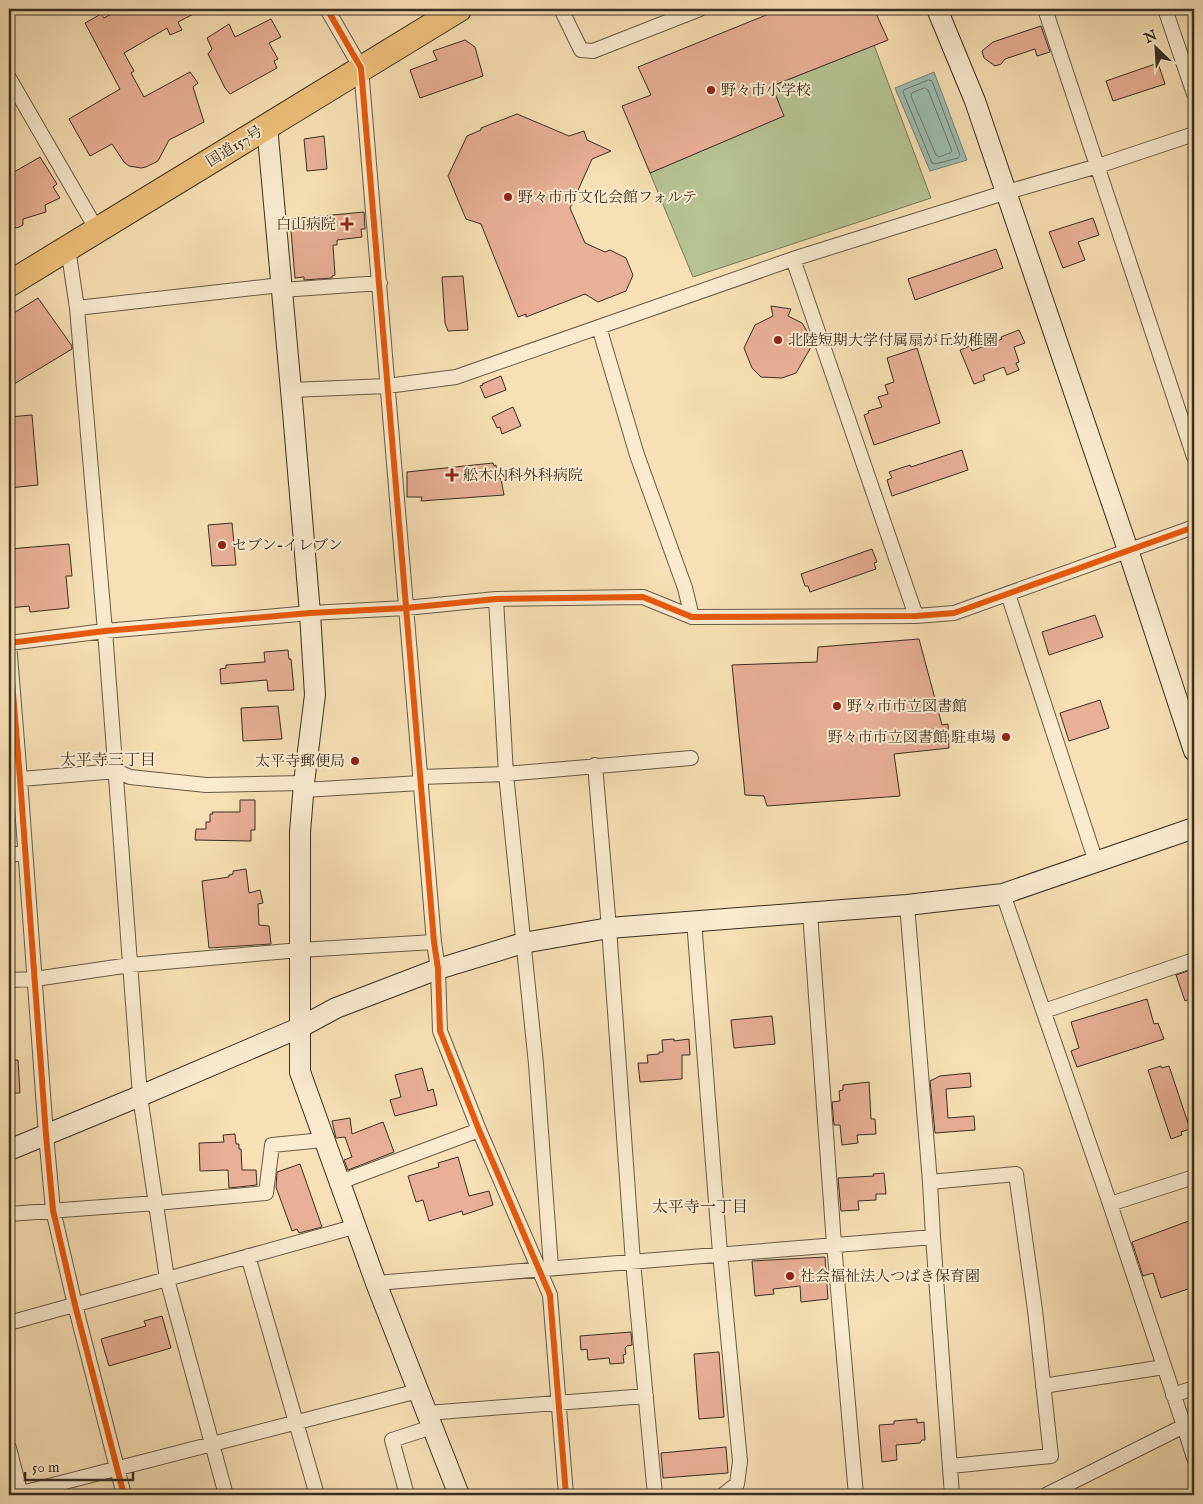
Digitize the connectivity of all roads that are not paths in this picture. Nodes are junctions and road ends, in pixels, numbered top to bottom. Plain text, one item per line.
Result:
1 (327, 9) edge
2 (459, 9) edge
3 (561, 9) edge
4 (700, 9) edge
5 (937, 9) edge
6 (1045, 9) edge
7 (1165, 9) edge
8 (361, 68) junction
9 (9, 78) edge
10 (1194, 94) edge
11 (266, 126) junction
12 (1194, 134) edge
13 (1098, 166) junction
14 (1007, 192) junction
15 (97, 230) junction
16 (68, 248) junction
17 (793, 259) junction
18 (9, 284) edge
19 (380, 284) junction
20 (281, 287) junction
21 (76, 308) junction
22 (599, 327) junction
23 (388, 386) junction
24 (291, 390) junction
25 (1194, 457) edge
26 (1194, 526) edge
27 (1128, 550) junction
28 (1008, 594) junction
29 (496, 599) junction
30 (406, 608) junction
31 (310, 613) junction
32 (916, 616) junction
33 (692, 617) junction
34 (105, 631) junction
35 (9, 643) edge
36 (1194, 751) edge
37 (691, 758) dead end
38 (595, 765) junction
39 (117, 772) junction
40 (506, 774) junction
41 (15, 780) edge
42 (420, 780) junction
43 (304, 787) junction
44 (1194, 828) edge
45 (25, 853) junction
46 (9, 855) edge
47 (1096, 862) junction
48 (1004, 894) junction
49 (907, 905) junction
50 (810, 913) junction
51 (694, 921) junction
52 (609, 928) junction
53 (434, 942) junction
54 (523, 943) junction
55 (300, 950) junction
56 (1194, 960) edge
57 (130, 965) junction
58 (438, 968) junction
59 (35, 979) junction
60 (9, 980) edge
61 (1044, 1011) junction
62 (299, 1028) junction
63 (140, 1096) junction
64 (479, 1130) junction
65 (46, 1135) junction
66 (323, 1140) junction
67 (9, 1150) edge
68 (1194, 1177) edge
69 (340, 1182) junction
70 (930, 1182) junction
71 (156, 1203) junction
72 (1110, 1204) junction
73 (53, 1210) junction
74 (9, 1214) edge
75 (357, 1226) junction
76 (934, 1237) junction
77 (834, 1244) junction
78 (720, 1254) junction
79 (248, 1256) junction
80 (633, 1262) junction
81 (545, 1268) junction
82 (167, 1279) junction
83 (376, 1282) junction
84 (75, 1304) junction
85 (9, 1323) edge
86 (1164, 1367) junction
87 (1043, 1386) junction
88 (1194, 1388) edge
89 (418, 1391) junction
90 (1173, 1394) junction
91 (646, 1396) junction
92 (559, 1403) junction
93 (430, 1420) junction
94 (296, 1422) junction
95 (1184, 1426) junction
96 (212, 1444) junction
97 (9, 1448) edge
98 (1194, 1458) edge
99 (951, 1466) junction
100 (117, 1469) junction
101 (19, 1495) edge
102 (124, 1495) edge
103 (226, 1495) edge
104 (317, 1495) edge
105 (407, 1495) edge
106 (459, 1495) edge
107 (566, 1495) edge
108 (654, 1495) edge
109 (724, 1495) edge
110 (856, 1495) edge
111 (952, 1495) edge
112 (1046, 1495) edge

1 - 8 street
2 - 8 highway, 国道157号
3 - 4 street
5 - 14 street
6 - 13 street
7 - 10 street
8 - 11 highway, 国道157号
8 - 19 street
9 - 15 street
11 - 15 highway, 国道157号
11 - 20 street
12 - 13 street
13 - 14 street
13 - 25 street
14 - 17 street
14 - 27 street
15 - 16 highway, 国道157号
16 - 18 highway, 国道157号
16 - 21 street
17 - 22 street
17 - 32 street
19 - 20 street
19 - 23 street
20 - 21 street
20 - 24 street
21 - 34 street
22 - 23 street
22 - 33 street
23 - 24 street
23 - 30 street
24 - 31 street
26 - 27 street
27 - 28 street
27 - 36 street
28 - 32 street
28 - 47 street
29 - 30 street
29 - 33 street
29 - 40 street
30 - 31 street
30 - 42 street
31 - 34 street
31 - 43 street
32 - 33 street
34 - 35 street
34 - 39 street
35 - 41 street
37 - 38 street
38 - 40 street
38 - 52 street
39 - 41 street
39 - 43 street
39 - 57 street
40 - 42 street
40 - 54 street
41 - 45 street
42 - 43 street
42 - 53 street
43 - 55 street
44 - 47 street
45 - 46 street
45 - 59 street
47 - 48 street
48 - 49 street
48 - 61 street
49 - 50 street
49 - 70 street
50 - 51 street
50 - 77 street
51 - 52 street
51 - 78 street
52 - 54 street
52 - 80 street
53 - 55 street
53 - 58 street
54 - 58 street
54 - 81 street
55 - 57 street
55 - 62 street
56 - 61 street
57 - 59 street
57 - 63 street
58 - 62 street
58 - 64 street
59 - 60 street
59 - 65 street
61 - 72 street
62 - 63 street
62 - 66 street
63 - 65 street
63 - 71 street
64 - 69 street
64 - 81 street
65 - 67 street
65 - 73 street
66 - 69 street
66 - 71 street
68 - 72 street
69 - 75 street
70 - 76 street
70 - 87 street
71 - 73 street
71 - 82 street
72 - 86 street
73 - 74 street
73 - 84 street
75 - 79 street
75 - 83 street
76 - 77 street
76 - 99 street
77 - 78 street
77 - 110 street
78 - 80 street
78 - 109 street
79 - 82 street
79 - 94 street
80 - 81 street
80 - 91 street
81 - 83 street
81 - 92 street
82 - 84 street
82 - 96 street
83 - 89 street
84 - 85 street
84 - 100 street
86 - 87 street
86 - 90 street
87 - 99 street
88 - 90 street
89 - 93 street
89 - 94 street
90 - 95 street
91 - 92 street
91 - 108 street
92 - 93 street
92 - 107 street
93 - 105 street
93 - 106 street
94 - 96 street
94 - 104 street
95 - 98 street
95 - 112 street
96 - 100 street
96 - 103 street
97 - 101 street
99 - 111 street
100 - 101 street
100 - 102 street

